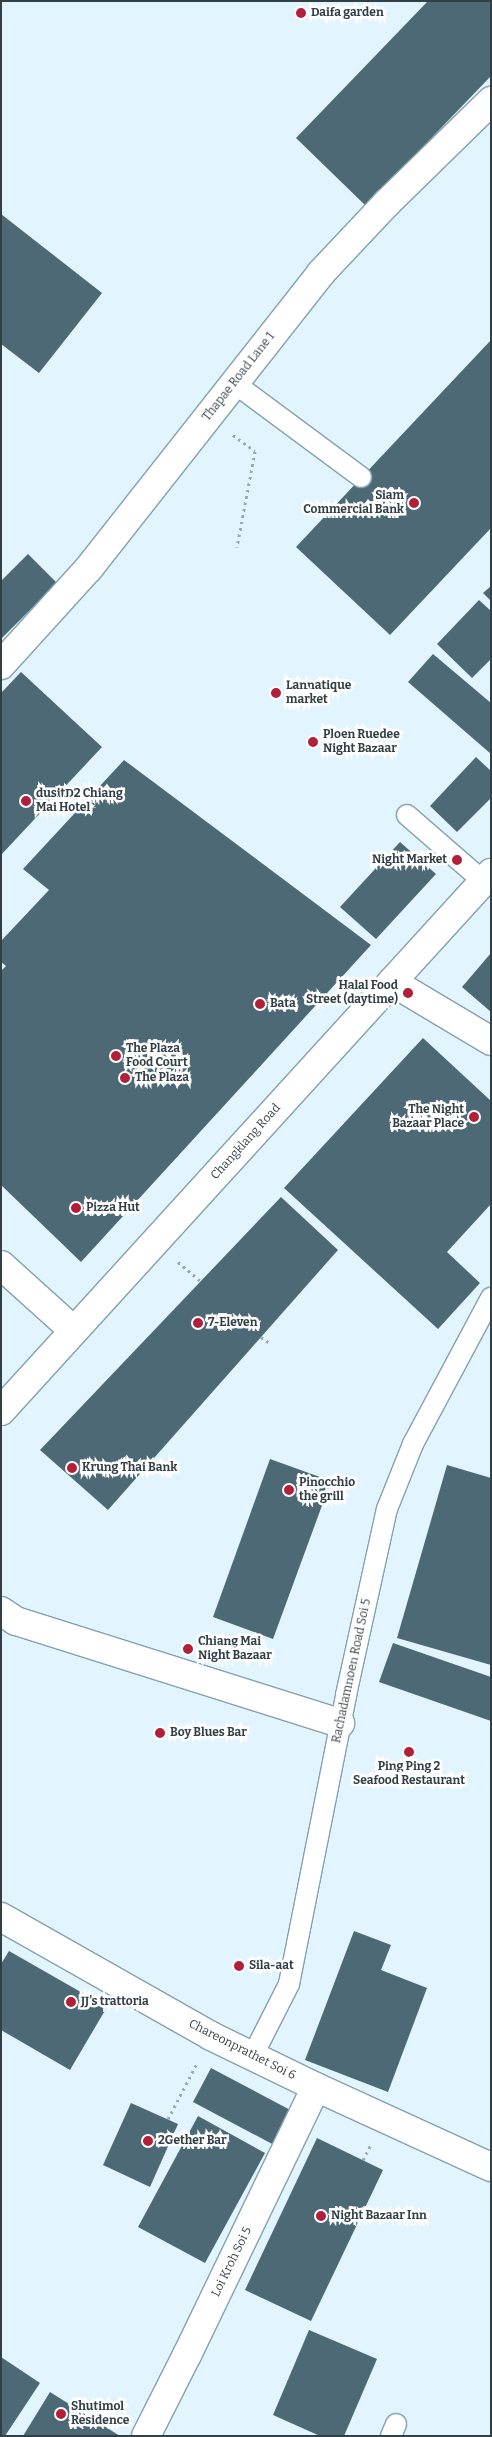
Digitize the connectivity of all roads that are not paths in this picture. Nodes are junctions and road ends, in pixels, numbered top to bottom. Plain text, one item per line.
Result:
1 (491, 101) edge
2 (234, 383) junction
3 (361, 477) dead end
4 (1, 665) edge
5 (407, 815) dead end
6 (487, 877) edge
7 (392, 982) junction
8 (491, 1041) edge
9 (1, 1265) edge
10 (491, 1298) edge
11 (74, 1331) junction
12 (1, 1411) edge
13 (1, 1611) edge
14 (340, 1723) junction
15 (1, 1917) edge
16 (252, 2057) junction
17 (316, 2087) junction
18 (491, 2167) edge
19 (146, 2436) edge

1 - 2 street, Thapae Road Lane 1
2 - 3 lane
2 - 4 street, Thapae Road Lane 1
5 - 6 lane
6 - 7 street, Changklang Road
7 - 8 street
7 - 11 street, Changklang Road
9 - 11 street
10 - 14 lane, Rachadamnoen Road Soi 5
11 - 12 street, Changklang Road
13 - 14 street
14 - 16 lane, Rachadamnoen Road Soi 5
15 - 16 street, Chareonprathet Soi 6
16 - 17 street, Chareonprathet Soi 6
17 - 18 street, Chareonprathet Soi 6
17 - 19 street, Loi Kroh Soi 5

